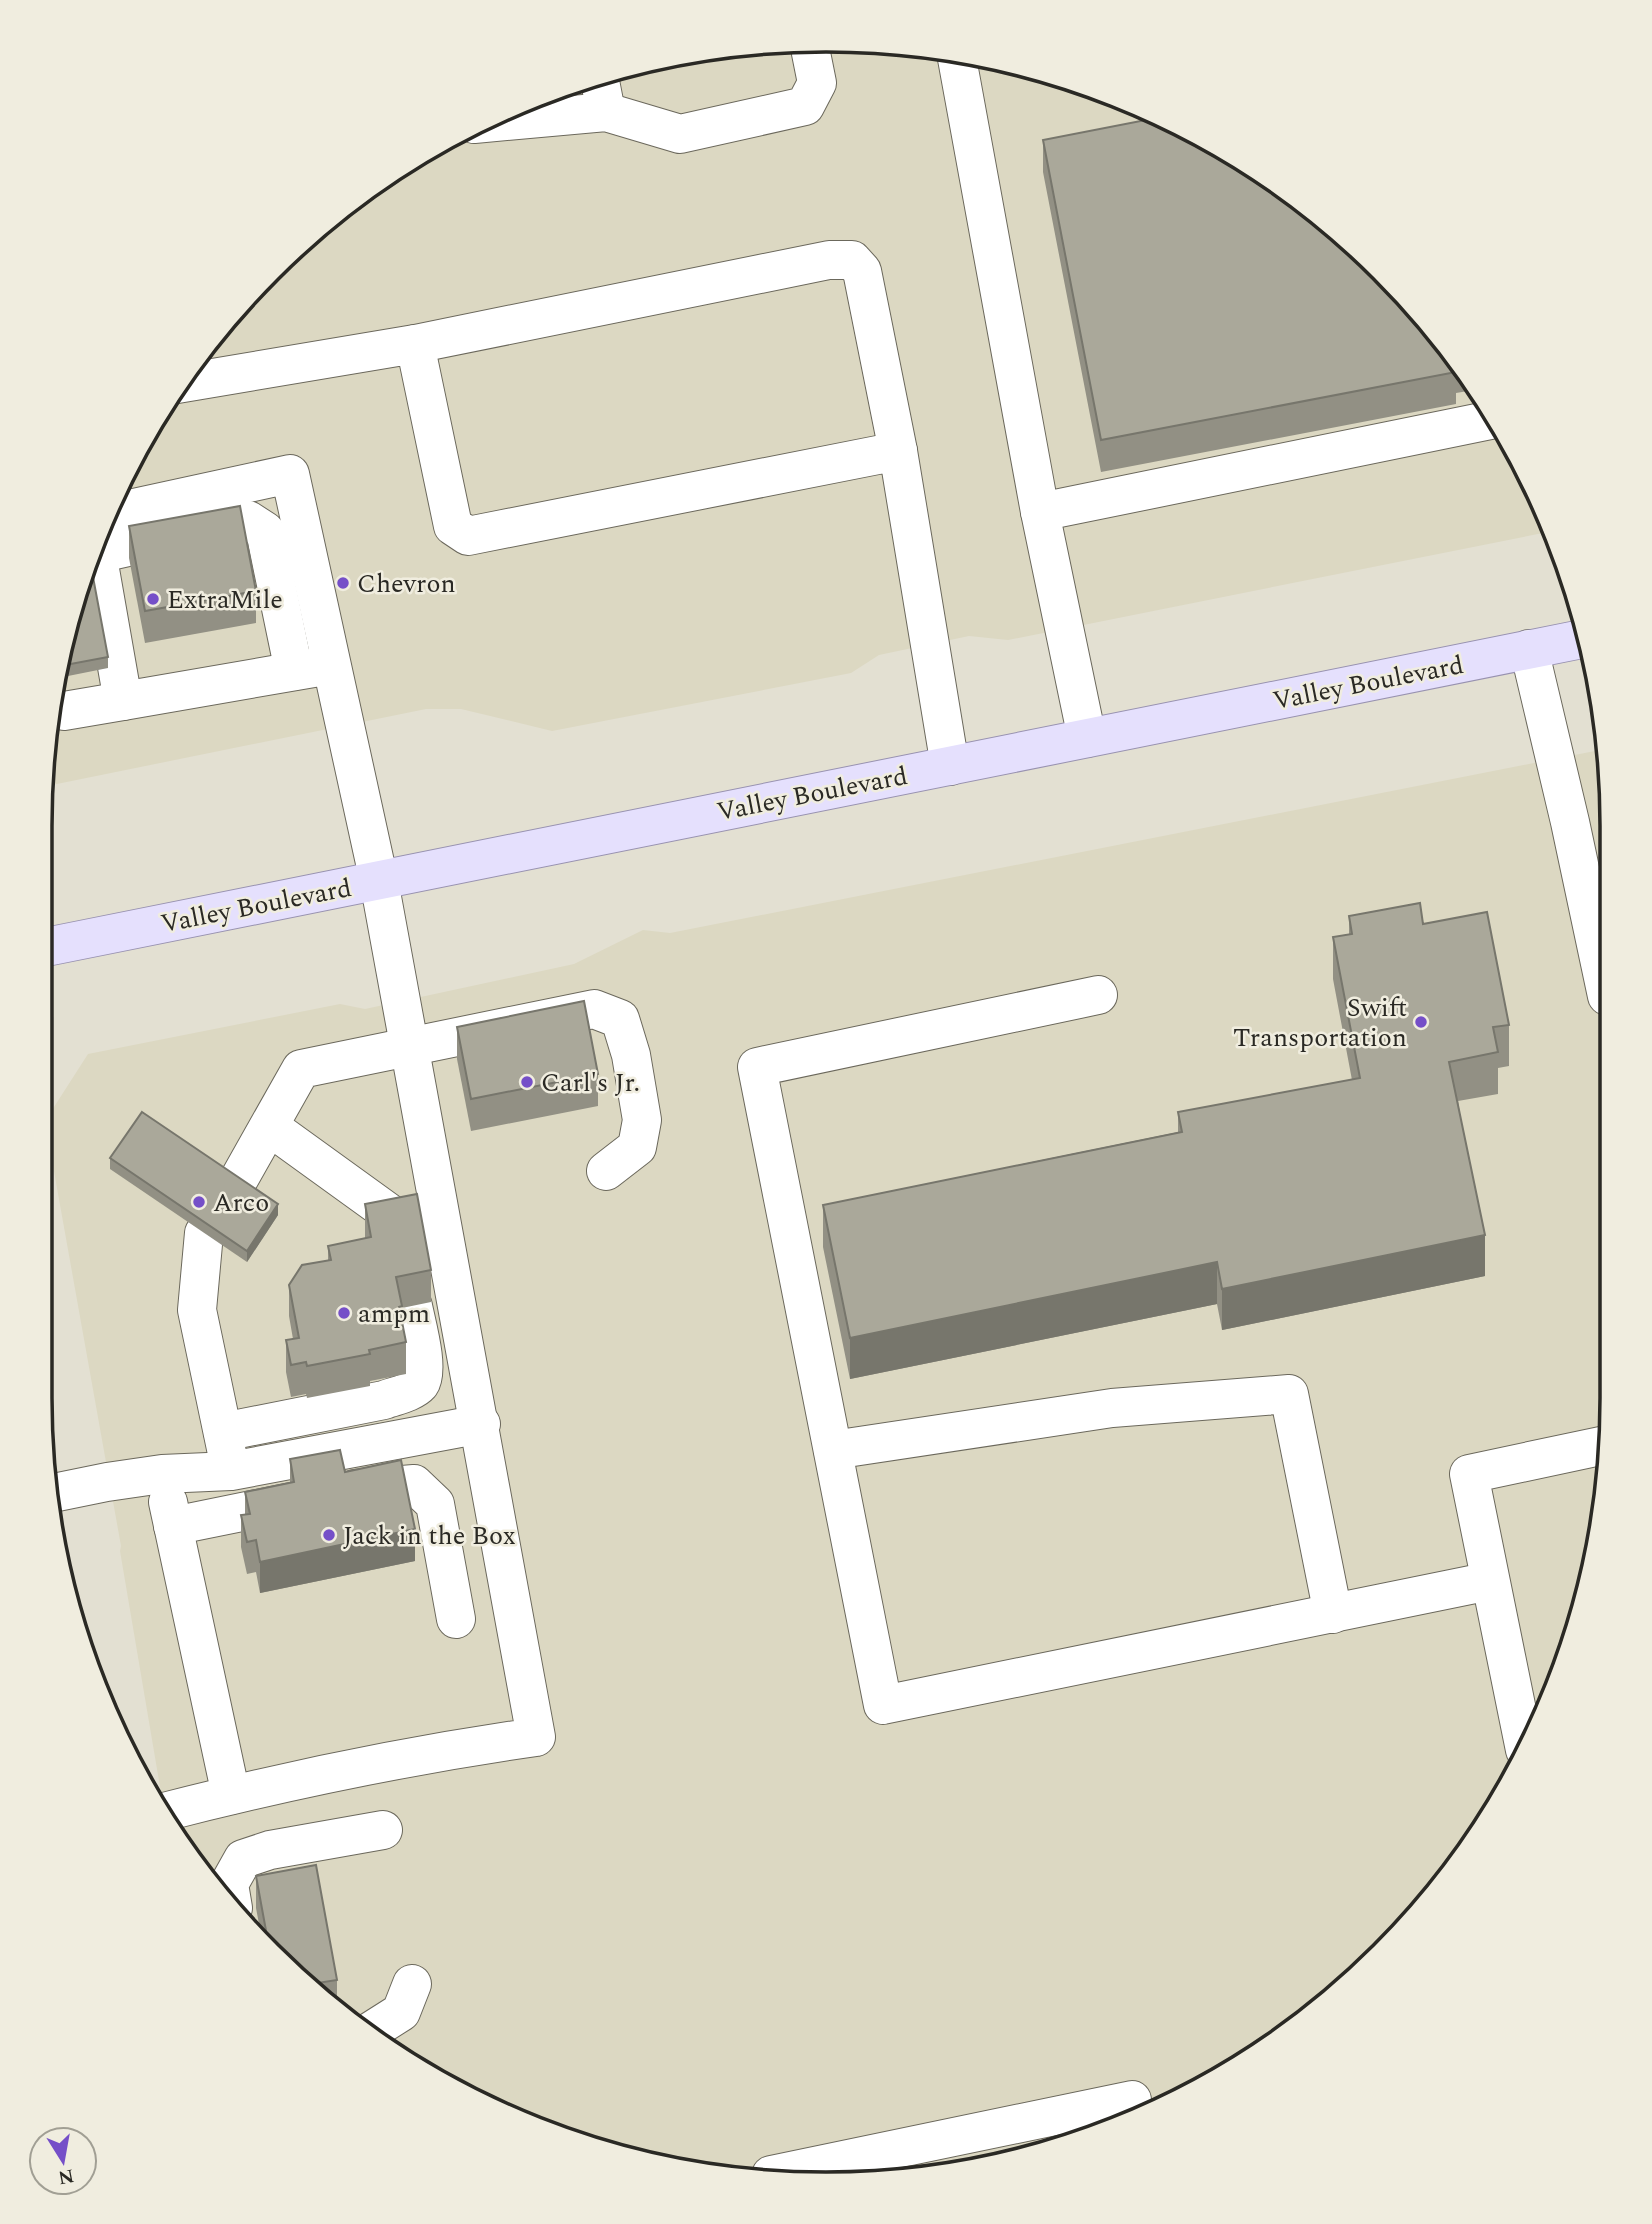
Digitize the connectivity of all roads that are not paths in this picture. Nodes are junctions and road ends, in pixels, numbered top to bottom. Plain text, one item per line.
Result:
1 (811, 53) edge
2 (958, 64) edge
3 (602, 94) edge
4 (531, 111) edge
5 (415, 344) junction
6 (193, 381) edge
7 (1484, 420) edge
8 (898, 451) junction
9 (120, 511) edge
10 (1040, 512) junction
11 (105, 545) edge
12 (99, 563) edge
13 (1576, 640) edge
14 (1529, 649) junction
15 (331, 665) junction
16 (294, 671) junction
17 (123, 701) junction
18 (61, 710) edge
19 (1087, 738) junction
20 (950, 766) junction
21 (379, 881) junction
22 (52, 946) edge
23 (1600, 963) edge
24 (1098, 995) dead end
25 (410, 1046) junction
26 (270, 1128) junction
27 (606, 1171) dead end
28 (235, 1186) edge
29 (397, 1230) edge
30 (204, 1233) edge
31 (413, 1306) dead end
32 (481, 1424) junction
33 (223, 1432) junction
34 (1598, 1447) edge
35 (833, 1450) junction
36 (231, 1472) junction
37 (162, 1474) junction
38 (58, 1492) edge
39 (173, 1526) junction
40 (1490, 1581) junction
41 (1333, 1614) junction
42 (456, 1619) dead end
43 (1522, 1736) edge
44 (231, 1795) junction
45 (172, 1810) edge
46 (383, 1830) dead end
47 (230, 1891) edge
48 (412, 1984) dead end
49 (377, 2027) edge
50 (1132, 2100) dead end
51 (792, 2171) edge

1 - 3 lane
2 - 10 lane
3 - 4 lane
5 - 6 lane
5 - 8 lane
5 - 8 lane
7 - 10 lane
8 - 20 lane
9 - 15 lane
10 - 19 lane
11 - 16 lane
12 - 17 lane
13 - 14 main road, Valley Boulevard
14 - 19 main road, Valley Boulevard
14 - 23 lane
15 - 16 lane
15 - 21 lane
16 - 17 lane
17 - 18 lane
19 - 20 main road, Valley Boulevard
20 - 21 main road, Valley Boulevard
21 - 22 main road, Valley Boulevard
21 - 25 lane
24 - 35 lane
25 - 26 lane
25 - 27 lane
25 - 32 lane
26 - 28 lane
26 - 29 lane
30 - 33 lane
31 - 33 lane
32 - 36 lane
32 - 44 lane
33 - 36 lane
34 - 40 lane
35 - 41 lane
35 - 41 lane
36 - 37 lane
37 - 38 lane
37 - 39 lane
39 - 42 lane
39 - 44 lane
40 - 41 lane
40 - 43 lane
44 - 45 lane
46 - 47 lane
48 - 49 lane
50 - 51 lane

